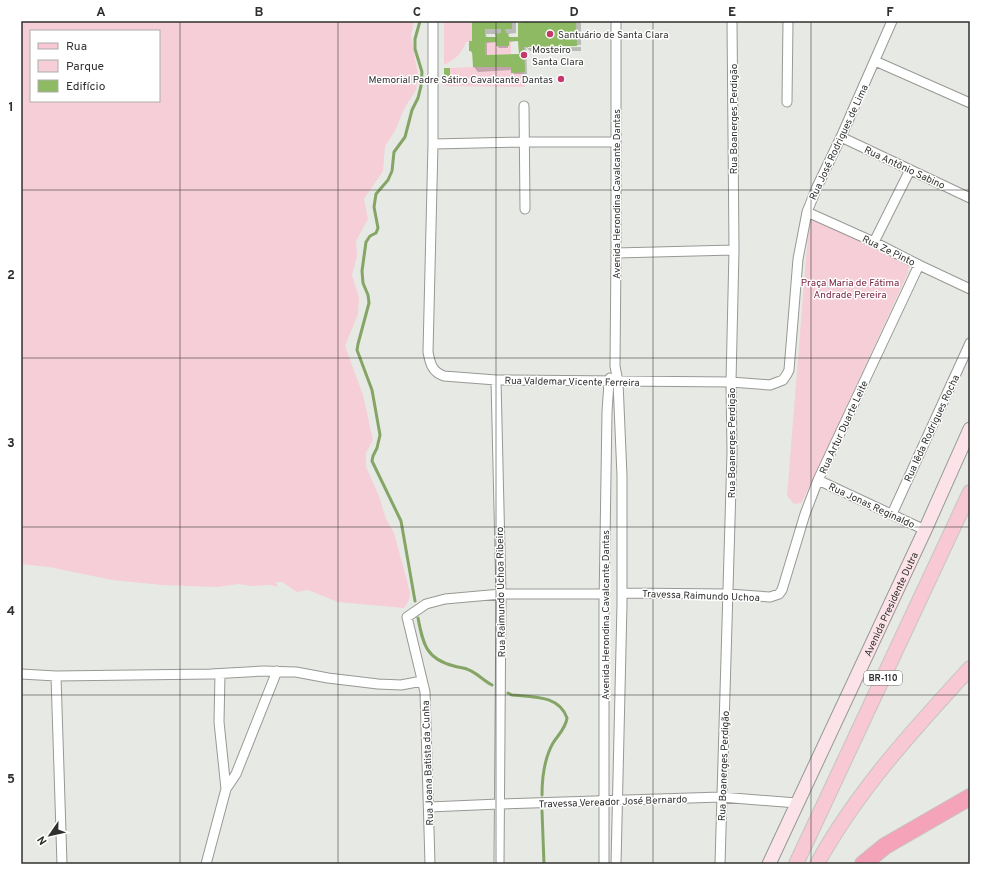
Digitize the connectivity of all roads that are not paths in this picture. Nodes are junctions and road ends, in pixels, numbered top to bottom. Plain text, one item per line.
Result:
1 (433, 21) edge
2 (616, 21) edge
3 (732, 21) edge
4 (788, 21) edge
5 (892, 21) edge
6 (876, 61) junction
7 (787, 102) dead end
8 (970, 103) edge
9 (524, 106) dead end
10 (841, 137) junction
11 (524, 142) junction
12 (616, 142) junction
13 (433, 144) junction
14 (910, 170) junction
15 (970, 198) edge
16 (525, 209) dead end
17 (807, 212) junction
18 (874, 242) junction
19 (734, 250) junction
20 (616, 253) junction
21 (919, 265) junction
22 (970, 289) edge
23 (970, 343) edge
24 (496, 380) junction
25 (613, 382) junction
26 (731, 382) junction
27 (970, 429) edge
28 (818, 480) junction
29 (970, 492) edge
30 (892, 514) junction
31 (925, 530) junction
32 (622, 593) junction
33 (501, 594) junction
34 (605, 594) junction
35 (728, 594) junction
36 (779, 594) joint
37 (622, 604) junction
38 (604, 606) junction
39 (970, 668) edge
40 (277, 671) junction
41 (21, 674) edge
42 (220, 674) junction
43 (56, 676) junction
44 (422, 681) junction
45 (226, 789) junction
46 (722, 797) junction
47 (970, 797) edge
48 (617, 800) junction
49 (605, 801) junction
50 (797, 803) junction
51 (499, 804) junction
52 (429, 807) junction
53 (62, 864) edge
54 (206, 864) edge
55 (430, 864) edge
56 (499, 864) edge
57 (604, 864) edge
58 (616, 864) edge
59 (720, 864) edge
60 (769, 864) edge
61 (796, 864) edge
62 (817, 864) edge
63 (863, 864) edge

1 - 13 street
2 - 12 street, Avenida Herondina Cavalcante Dantas
3 - 19 street, Rua Boanerges Perdigão
4 - 7 street
5 - 6 street, Rua José Rodrigues de Lima
6 - 8 street
6 - 10 street, Rua José Rodrigues de Lima
9 - 11 street
10 - 14 street, Rua Antônio Sabino
10 - 17 street, Rua José Rodrigues de Lima
11 - 12 street
11 - 13 street
11 - 16 street
12 - 20 street, Avenida Herondina Cavalcante Dantas
13 - 24 street, Rua Valdemar Vicente Ferreira
14 - 15 street, Rua Antônio Sabino
14 - 18 street
17 - 18 street, Rua Ze Pinto
17 - 26 street, Rua José Rodrigues de Lima
18 - 21 street, Rua Ze Pinto
19 - 20 street
19 - 26 street, Rua Boanerges Perdigão
20 - 25 street, Avenida Herondina Cavalcante Dantas
21 - 22 street, Rua Ze Pinto
21 - 28 street, Rua Artur Duarte Leite
23 - 30 street, Rua Iêda Rodrigues Rocha
24 - 25 street, Rua Valdemar Vicente Ferreira
24 - 33 street, Rua Raimundo Uchoa Ribeiro
25 - 26 street, Rua Valdemar Vicente Ferreira
25 - 32 street, Avenida Herondina Cavalcante Dantas
25 - 34 street, Avenida Herondina Cavalcante Dantas
26 - 35 street, Rua Boanerges Perdigão
27 - 31 street, Avenida Presidente Dutra
28 - 30 street, Rua Jonas Reginaldo
28 - 36 street, Rua Artur Duarte Leite
29 - 61 main road, BR-110
30 - 31 street, Rua Jonas Reginaldo
31 - 50 street, Avenida Presidente Dutra
32 - 35 street, Travessa Raimundo Uchoa
32 - 37 street, Avenida Herondina Cavalcante Dantas
33 - 34 street
33 - 44 street, Rua Joana Batista da Cunha
33 - 51 street, Rua Raimundo Uchoa Ribeiro
34 - 38 street, Avenida Herondina Cavalcante Dantas
35 - 36 street, Travessa Raimundo Uchoa
35 - 46 street, Rua Boanerges Perdigão
37 - 38 street
37 - 48 street, Avenida Herondina Cavalcante Dantas
38 - 49 street, Avenida Herondina Cavalcante Dantas
39 - 62 main road
40 - 42 street
40 - 44 street
40 - 45 street
41 - 43 street
42 - 43 street
42 - 45 street
43 - 53 street
44 - 52 street, Rua Joana Batista da Cunha
45 - 54 street
46 - 48 street, Travessa Vereador José Bernardo
46 - 50 street, Travessa Vereador José Bernardo
46 - 59 street, Rua Boanerges Perdigão
47 - 63 highway
48 - 49 street, Travessa Vereador José Bernardo
48 - 58 street, Avenida Herondina Cavalcante Dantas
49 - 51 street, Travessa Vereador José Bernardo
49 - 57 street, Avenida Herondina Cavalcante Dantas
50 - 60 street, Avenida Presidente Dutra
51 - 52 street, Travessa Vereador José Bernardo
51 - 56 street, Rua Raimundo Uchoa Ribeiro
52 - 55 street, Rua Joana Batista da Cunha

